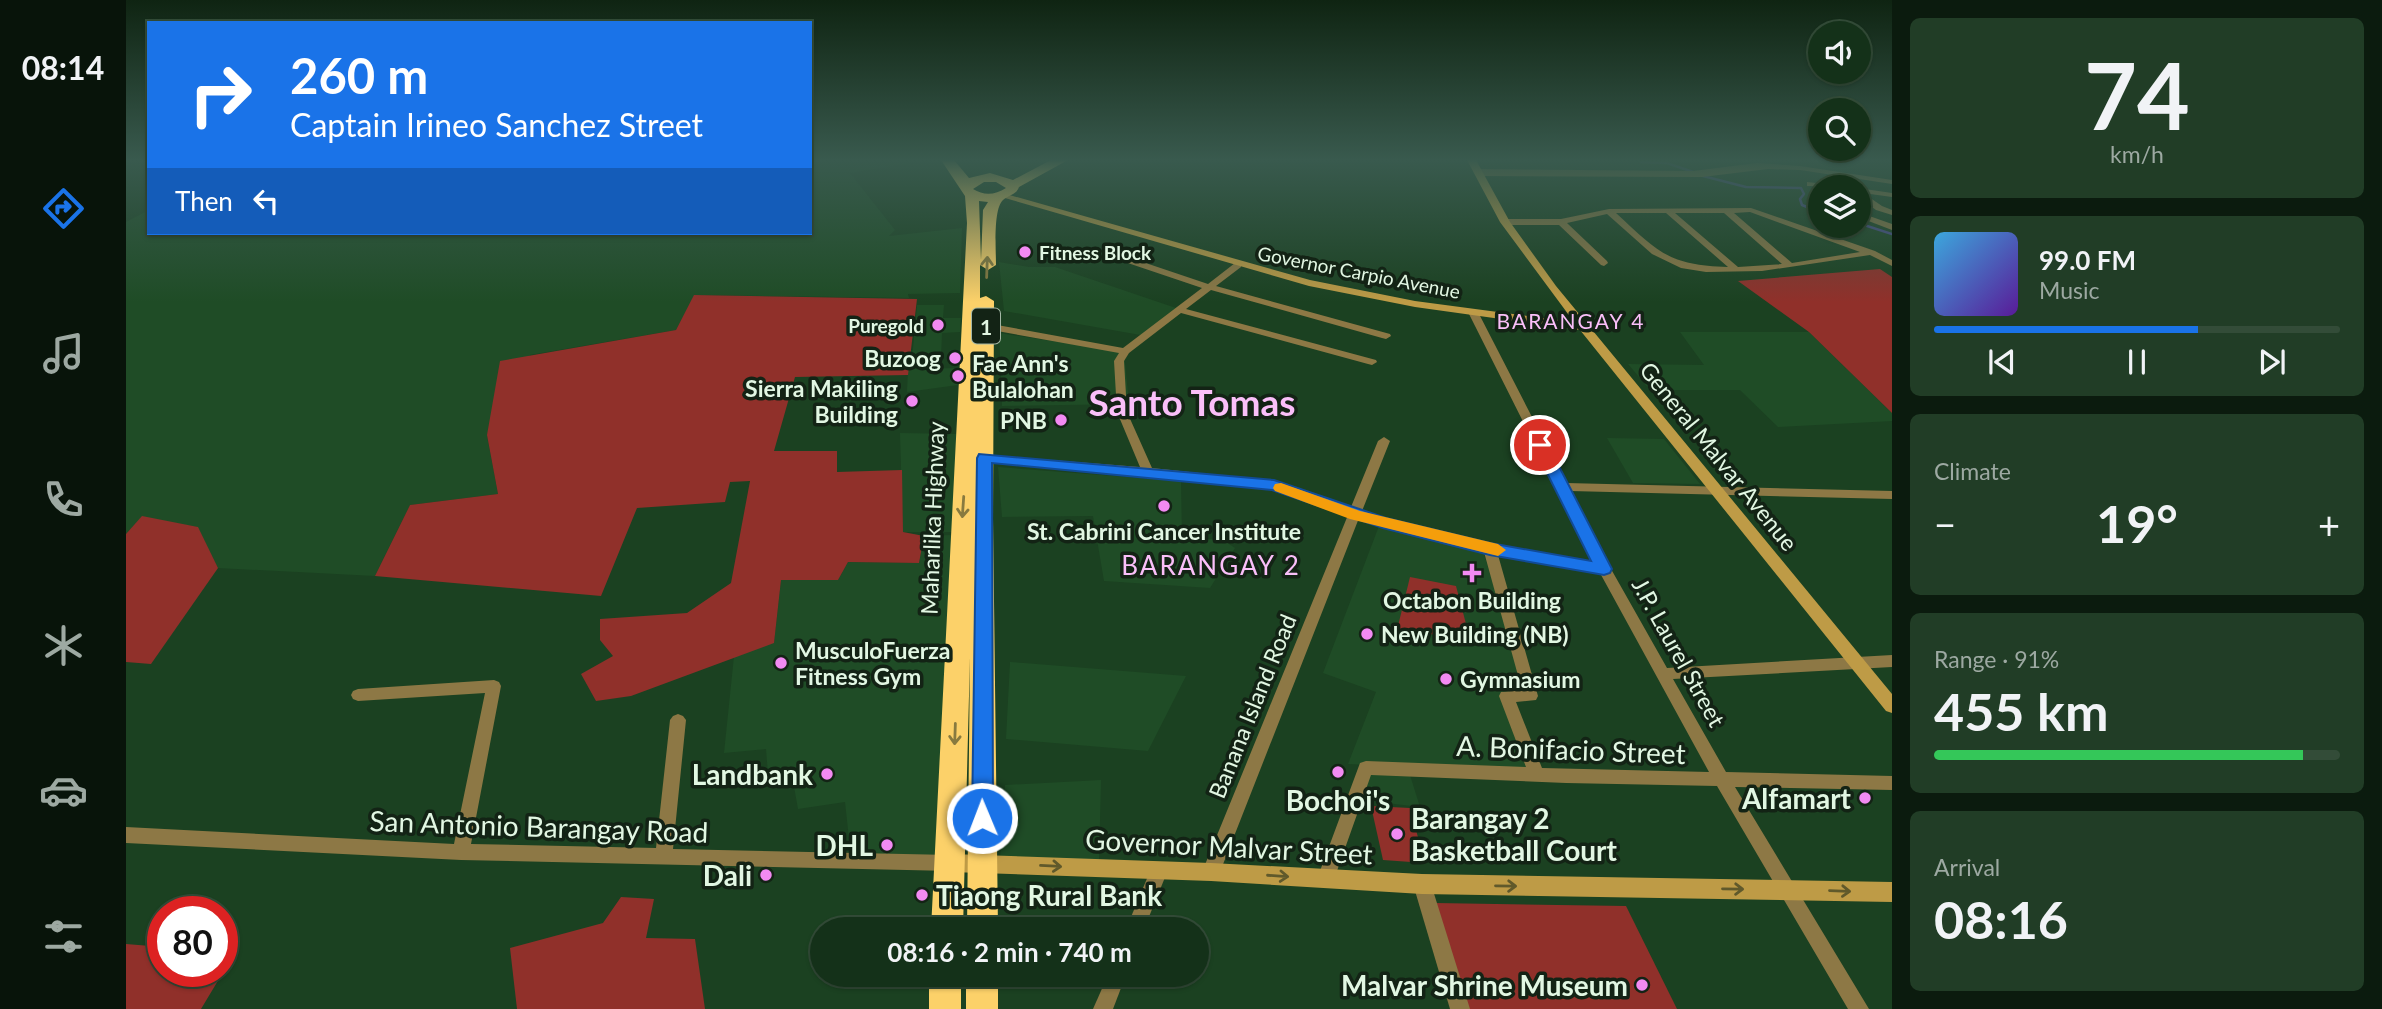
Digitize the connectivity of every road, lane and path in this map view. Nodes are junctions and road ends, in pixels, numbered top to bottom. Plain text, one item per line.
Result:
1 (971, 207) edge
2 (992, 207) edge
3 (1057, 207) edge
4 (1497, 207) edge
5 (1667, 210) junction
6 (1726, 210) junction
7 (1609, 211) junction
8 (1871, 219) edge
9 (1506, 222) junction
10 (1561, 222) junction
11 (1892, 227) edge
12 (1872, 253) junction
13 (1113, 255) dead end
14 (1604, 263) dead end
15 (1892, 263) edge
16 (1238, 265) junction
17 (1789, 265) junction
18 (1735, 269) junction
19 (1209, 287) junction
20 (1181, 310) junction
21 (1473, 312) junction
22 (986, 326) junction
23 (1584, 327) junction
24 (1386, 336) dead end
25 (1125, 351) junction
26 (1371, 362) dead end
27 (1384, 441) dead end
28 (975, 458) junction
29 (1149, 472) junction
30 (1562, 487) junction
31 (1719, 492) junction
32 (1892, 495) edge
33 (1356, 515) junction
34 (1490, 549) junction
35 (1604, 569) junction
36 (1892, 661) edge
37 (1857, 662) junction
38 (1662, 674) junction
39 (358, 695) dead end
40 (1892, 706) edge
41 (678, 720) dead end
42 (1537, 775) junction
43 (1723, 780) junction
44 (1892, 783) edge
45 (126, 835) edge
46 (461, 852) junction
47 (664, 858) junction
48 (951, 863) junction
49 (983, 863) junction
50 (1159, 870) junction
51 (1212, 872) junction
52 (1326, 879) junction
53 (1422, 884) junction
54 (1788, 890) junction
55 (1892, 892) edge
56 (948, 917) edge
57 (983, 917) edge
58 (1140, 917) edge
59 (945, 987) edge
60 (982, 987) edge
61 (1112, 987) edge
62 (1859, 1008) edge
63 (946, 1009) edge
64 (982, 1009) edge
65 (1103, 1009) edge
66 (1460, 1009) edge

1 - 28 highway, Maharlika Highway / 1
22 -> 2 highway, Maharlika Highway / 1
3 - 16 main road, Governor Carpio Avenue
4 - 9 main road, General Malvar Avenue
5 - 6 street
5 - 7 street
5 - 18 street
6 - 12 street
6 - 17 street
7 - 10 street
7 - 18 street
8 - 11 street
9 - 10 street
9 - 23 main road, General Malvar Avenue
10 - 14 street
12 - 15 street
12 - 17 street
13 - 19 street
16 - 19 street
16 - 21 main road, Governor Carpio Avenue
17 - 18 street
19 - 20 street
19 - 24 street
20 - 25 street
20 - 26 street
21 - 23 main road, Governor Carpio Avenue
21 - 30 street, J.P. Laurel Street
22 - 25 street
22 - 28 highway, Maharlika Highway / 1
23 - 31 main road, General Malvar Avenue
25 - 29 street
27 - 33 street, Banana Island Road
28 - 29 street
28 -> 48 highway, Maharlika Highway / 1
28 - 49 highway, Maharlika Highway / 1
29 - 33 street
30 - 31 street
30 - 35 street, J.P. Laurel Street
31 - 32 street
31 - 37 main road, General Malvar Avenue
33 - 34 street
33 - 51 street, Banana Island Road
34 - 35 street
34 - 42 street
35 - 38 street, J.P. Laurel Street
36 - 37 street
37 - 38 street
37 - 40 main road, General Malvar Avenue
38 - 43 street, J.P. Laurel Street
39 - 46 street
41 - 47 street
42 - 43 street, A. Bonifacio Street
42 - 52 street, A. Bonifacio Street
43 - 44 street, A. Bonifacio Street
43 - 54 street, J.P. Laurel Street
45 - 46 street, San Antonio Barangay Road
46 - 47 street, San Antonio Barangay Road
47 - 48 street, San Antonio Barangay Road
48 - 49 main road, Governor Malvar Street
48 - 56 highway, Maharlika Highway / 1
49 -> 50 main road, Governor Malvar Street
49 - 57 highway, Maharlika Highway / 1
50 - 51 main road, Governor Malvar Street
50 - 58 street
51 -> 52 main road, Governor Malvar Street
52 - 53 main road, Governor Malvar Street
53 -> 54 main road, Governor Malvar Street
53 - 66 street
54 -> 55 main road, Governor Malvar Street
54 - 62 street, J.P. Laurel Street
59 - 63 highway
60 - 64 highway
61 - 65 street

